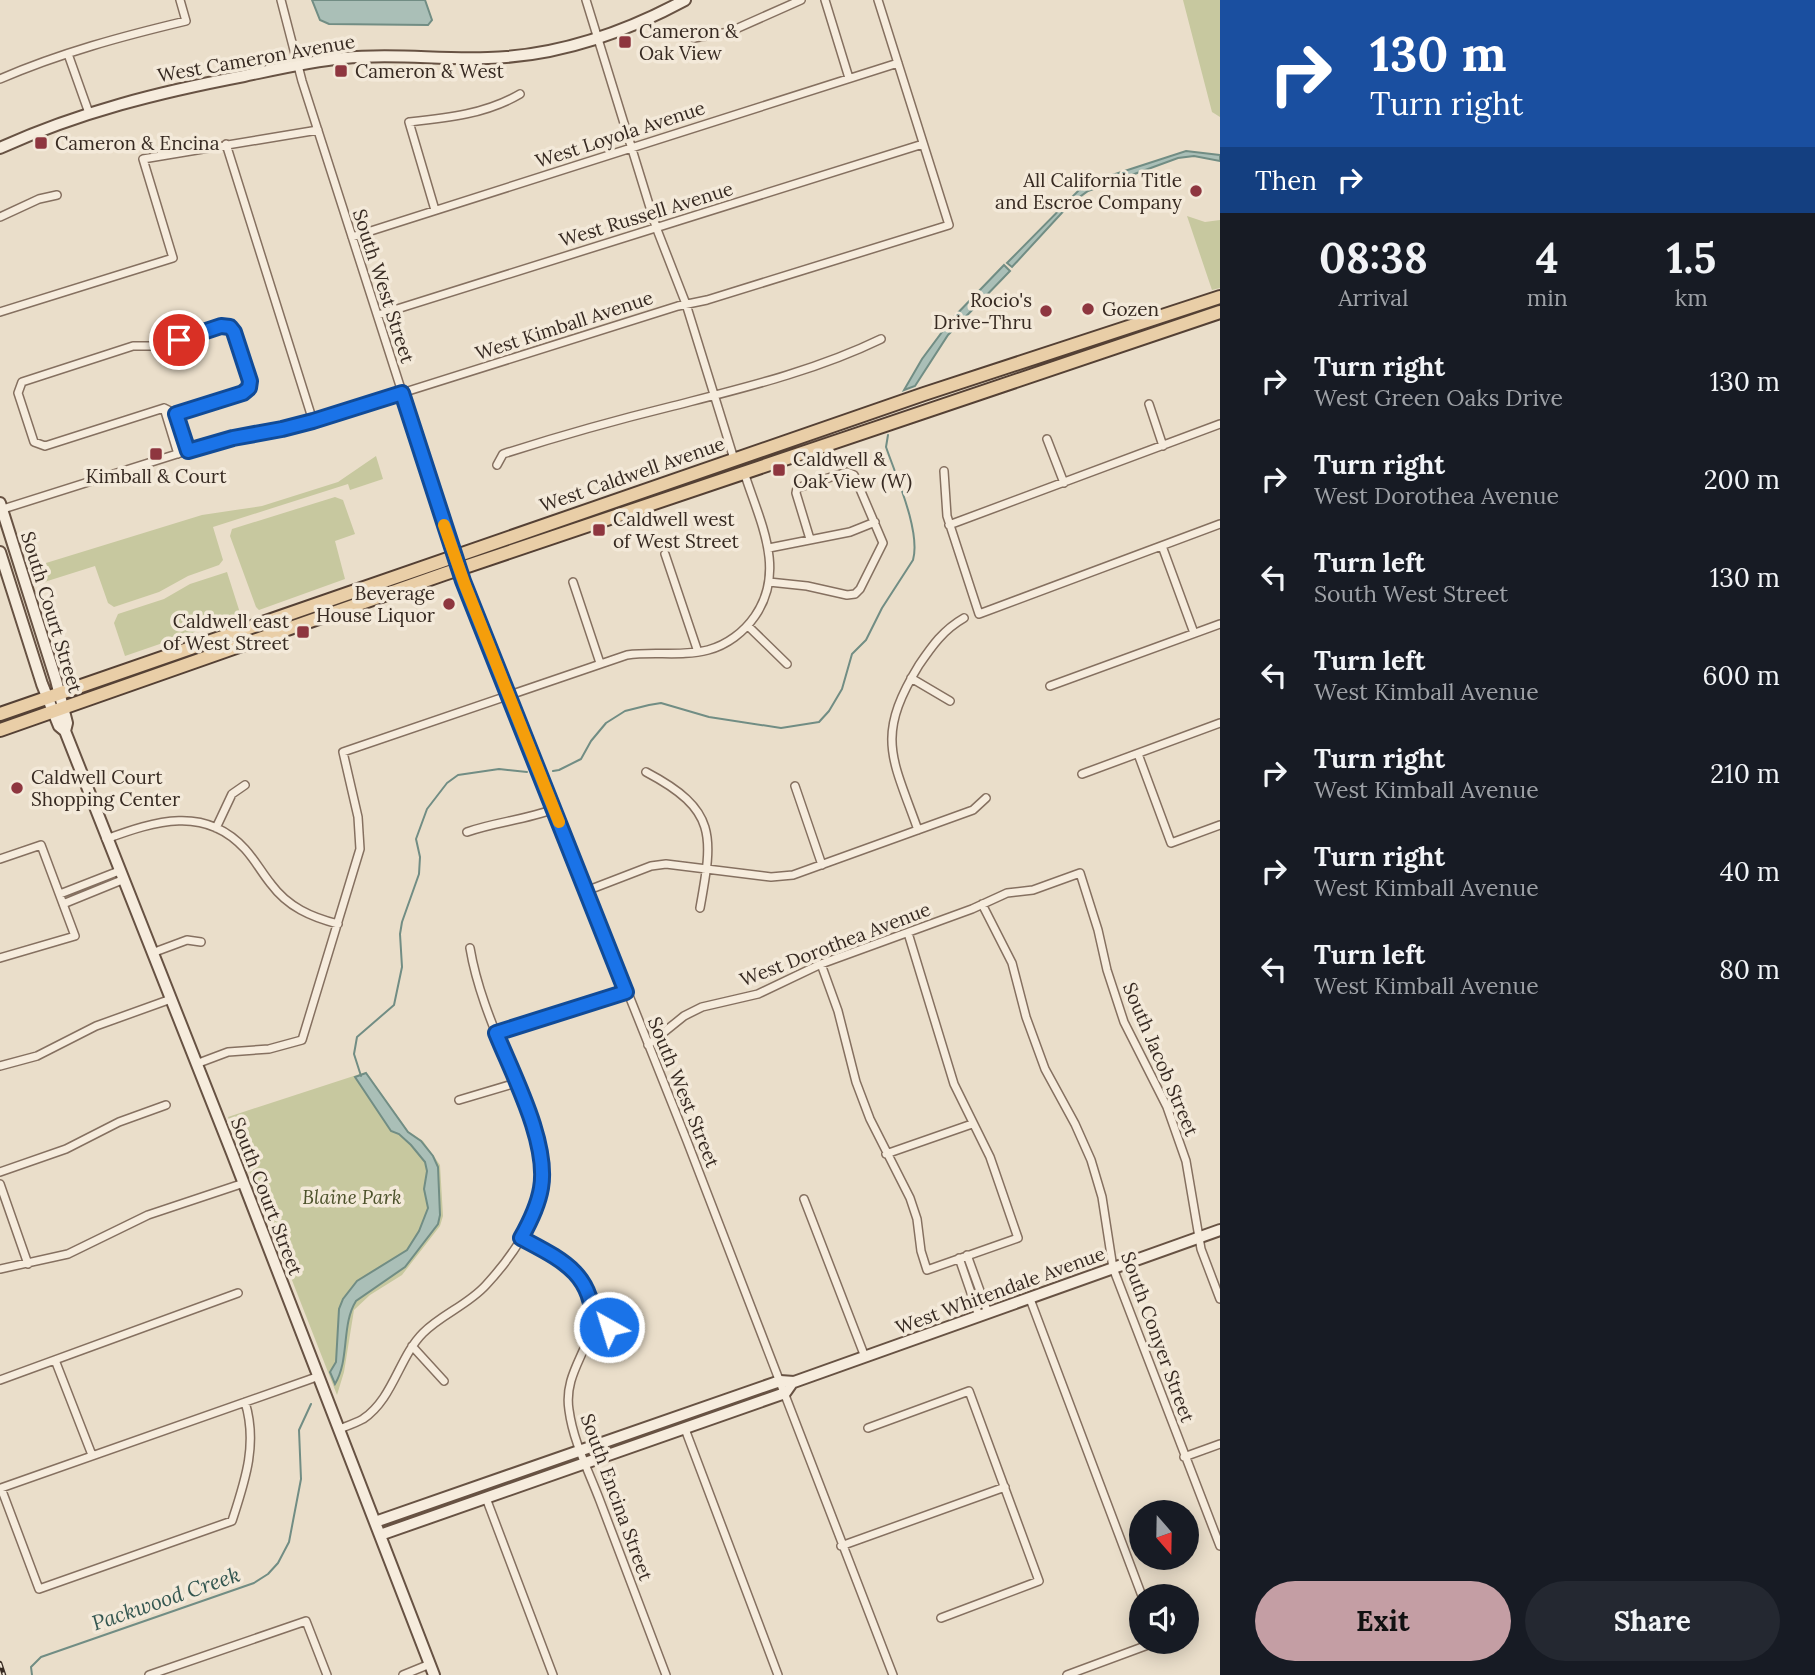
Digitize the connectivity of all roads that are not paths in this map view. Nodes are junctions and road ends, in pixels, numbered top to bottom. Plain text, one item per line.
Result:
1 (180, 0) edge
2 (281, 0) edge
3 (586, 0) edge
4 (685, 0) edge
5 (801, 0) edge
6 (825, 0) edge
7 (878, 0) edge
8 (694, 38) dead end
9 (598, 39) junction
10 (68, 54) junction
11 (898, 63) junction
12 (297, 65) junction
13 (849, 78) junction
14 (0, 79) edge
15 (520, 94) dead end
16 (89, 113) junction
17 (318, 130) junction
18 (226, 144) junction
19 (923, 144) junction
20 (631, 147) junction
21 (0, 148) edge
22 (57, 195) dead end
23 (435, 210) junction
24 (0, 217) edge
25 (656, 227) junction
26 (352, 237) junction
27 (1220, 297) edge
28 (686, 304) junction
29 (0, 311) edge
30 (1220, 312) edge
31 (378, 315) junction
32 (1129, 326) junction
33 (881, 338) dead end
34 (1051, 369) junction
35 (402, 393) junction
36 (714, 395) junction
37 (1149, 404) dead end
38 (164, 408) junction
39 (176, 414) junction
40 (313, 421) junction
41 (1220, 424) edge
42 (1047, 439) dead end
43 (1163, 446) junction
44 (188, 451) junction
45 (178, 454) junction
46 (734, 459) junction
47 (497, 465) dead end
48 (944, 471) dead end
49 (743, 472) junction
50 (1064, 483) junction
51 (661, 500) junction
52 (1, 508) edge
53 (876, 522) junction
54 (1220, 524) edge
55 (949, 525) junction
56 (810, 539) junction
57 (1162, 546) junction
58 (769, 548) junction
59 (0, 552) edge
60 (665, 554) dead end
61 (454, 556) junction
62 (459, 569) junction
63 (573, 582) dead end
64 (769, 582) junction
65 (964, 618) dead end
66 (258, 623) junction
67 (1220, 624) edge
68 (748, 626) junction
69 (1194, 633) junction
70 (698, 652) junction
71 (600, 663) junction
72 (185, 664) junction
73 (787, 664) dead end
74 (911, 678) junction
75 (1051, 686) dead end
76 (509, 694) junction
77 (54, 695) junction
78 (950, 701) dead end
79 (58, 709) junction
80 (0, 714) edge
81 (1220, 723) edge
82 (0, 730) edge
83 (1138, 754) junction
84 (646, 772) dead end
85 (1082, 774) dead end
86 (245, 785) dead end
87 (794, 786) dead end
88 (986, 798) dead end
89 (554, 809) junction
90 (1220, 825) edge
91 (216, 828) junction
92 (918, 830) junction
93 (467, 832) dead end
94 (106, 839) junction
95 (0, 859) edge
96 (822, 865) junction
97 (707, 867) junction
98 (1080, 873) joint
99 (121, 875) junction
100 (586, 891) junction
101 (60, 894) junction
102 (63, 904) junction
103 (982, 904) junction
104 (700, 908) dead end
105 (338, 924) junction
106 (908, 933) junction
107 (201, 942) dead end
108 (470, 948) dead end
109 (152, 953) junction
110 (0, 958) edge
111 (821, 964) junction
112 (626, 992) junction
113 (172, 999) junction
114 (496, 1033) junction
115 (648, 1045) junction
116 (197, 1064) junction
117 (0, 1066) edge
118 (516, 1083) junction
119 (459, 1100) dead end
120 (166, 1105) dead end
121 (972, 1124) junction
122 (886, 1154) junction
123 (0, 1172) edge
124 (243, 1183) junction
125 (0, 1184) edge
126 (804, 1199) dead end
127 (1220, 1230) edge
128 (521, 1238) junction
129 (1198, 1238) junction
130 (963, 1257) junction
131 (28, 1264) junction
132 (1113, 1268) junction
133 (0, 1269) edge
134 (238, 1293) dead end
135 (1030, 1299) junction
136 (1220, 1299) edge
137 (983, 1315) junction
138 (593, 1325) junction
139 (625, 1330) dead end
140 (412, 1346) junction
141 (865, 1357) junction
142 (55, 1360) junction
143 (319, 1376) junction
144 (0, 1380) edge
145 (444, 1381) dead end
146 (780, 1381) junction
147 (792, 1383) junction
148 (785, 1393) junction
149 (245, 1402) junction
150 (868, 1428) dead end
151 (339, 1429) junction
152 (685, 1429) junction
153 (1220, 1444) edge
154 (581, 1450) junction
155 (92, 1455) junction
156 (1184, 1457) junction
157 (586, 1463) junction
158 (1005, 1487) junction
159 (1, 1488) edge
160 (486, 1498) junction
161 (375, 1522) junction
162 (380, 1535) junction
163 (841, 1546) junction
164 (1220, 1546) edge
165 (1137, 1584) edge
166 (941, 1618) dead end
167 (1129, 1652) edge
168 (432, 1669) edge
169 (149, 1675) edge
170 (327, 1675) edge
171 (403, 1675) edge
172 (553, 1675) edge
173 (666, 1675) edge
174 (778, 1675) edge
175 (893, 1675) edge
176 (1068, 1675) edge

1 - 10 street
2 - 12 street, South West Street
3 - 9 street
4 - 9 street, West Cameron Avenue
5 - 8 street
6 - 13 street
7 - 11 street
9 - 12 street, West Cameron Avenue
9 - 20 street
10 - 14 street
10 - 16 street
11 - 13 street, West Loyola Avenue
11 - 19 street
12 - 16 street, West Cameron Avenue
12 - 17 street, South West Street
13 - 20 street, West Loyola Avenue
15 - 23 street
16 - 21 street, West Cameron Avenue
17 - 18 street
17 - 26 street, South West Street
18 - 29 street
18 - 40 street
19 - 25 street, West Russell Avenue
19 - 28 street, West Kimball Avenue
20 - 23 street, West Loyola Avenue
20 - 25 street
22 - 24 street
23 - 26 street, West Loyola Avenue
25 - 28 street
25 - 31 street, West Russell Avenue
26 - 31 street, South West Street
27 - 32 main road, West Caldwell Avenue
28 - 35 street, West Kimball Avenue
28 - 36 street
30 - 34 main road, West Caldwell Avenue
31 - 35 street, South West Street
32 - 34 main road
32 - 46 main road, West Caldwell Avenue
33 - 36 street
34 - 49 main road, West Caldwell Avenue
35 - 40 street, West Kimball Avenue
35 - 61 street, South West Street
36 - 46 street
36 - 47 street
37 - 43 street
38 - 39 street
38 - 39 street
38 - 45 street
39 - 44 street
40 - 44 street, West Kimball Avenue
41 - 43 street
42 - 50 street
43 - 50 street
44 - 45 street, West Kimball Avenue
45 - 52 street, West Kimball Avenue
46 - 51 main road
46 - 61 main road, West Caldwell Avenue
48 - 55 street
49 - 51 main road, West Caldwell Avenue
49 - 58 street
50 - 55 street
51 - 62 main road, West Caldwell Avenue
52 - 77 street, South Court Street
53 - 56 street
53 - 56 street
53 - 64 street
54 - 57 street
55 - 57 street
56 - 58 street
57 - 69 street
58 - 64 street
59 - 77 street, South Court Street
60 - 70 street
61 - 62 street, South West Street
61 - 66 main road, West Caldwell Avenue
62 - 72 main road, West Caldwell Avenue
62 - 76 street, South West Street
63 - 71 street
64 - 68 street
65 - 74 street
66 - 72 main road
66 - 77 main road, West Caldwell Avenue
67 - 69 street
68 - 70 street
68 - 73 street
69 - 75 street
70 - 71 street
71 - 76 street
72 - 79 main road, West Caldwell Avenue
74 - 78 street
74 - 92 street
76 - 89 street, South West Street
76 - 105 street
77 - 79 street, South Court Street
77 - 80 main road, West Caldwell Avenue
79 - 82 main road, West Caldwell Avenue
79 - 94 street, South Court Street
81 - 83 street
83 - 85 street
83 - 90 street
84 - 97 street
86 - 91 street
87 - 96 street
88 - 92 street
89 - 93 street
89 - 100 street, South West Street
91 - 94 street
91 - 105 street
92 - 96 street
94 - 99 street, South Court Street
95 - 101 street
96 - 97 street
97 - 100 street
97 - 104 street
98 - 103 street, West Dorothea Avenue
98 - 129 street, South Jacob Street
99 - 101 street
99 - 102 street
99 - 109 street, South Court Street
100 - 112 street, South West Street
101 - 102 street
102 - 110 street
103 - 106 street, West Dorothea Avenue
103 - 132 street, South Conyer Street
105 - 116 street
106 - 111 street, West Dorothea Avenue
106 - 121 street
107 - 109 street
108 - 114 street
109 - 113 street, South Court Street
111 - 115 street, West Dorothea Avenue
111 - 122 street
112 - 114 street
112 - 115 street, South West Street
113 - 116 street, South Court Street
113 - 117 street
114 - 118 street
115 - 146 street, South West Street
116 - 124 street, South Court Street
118 - 119 street
118 - 128 street
120 - 123 street
121 - 122 street
121 - 130 street
122 - 130 street
124 - 131 street
124 - 143 street, South Court Street
125 - 131 street
126 - 141 street
127 - 129 street, West Whitendale Avenue
128 - 138 street
128 - 140 street
129 - 132 street, West Whitendale Avenue
129 - 136 street, South Jacob Street
130 - 137 street
131 - 133 street
132 - 135 street, West Whitendale Avenue
132 - 156 street, South Conyer Street
134 - 142 street
135 - 137 street, West Whitendale Avenue
135 - 165 street
137 - 141 street, West Whitendale Avenue
138 - 139 street
138 - 154 street, South Encina Street
140 - 145 street
140 - 151 street
141 - 147 street, West Whitendale Avenue
142 - 144 street
142 - 155 street
143 - 149 street
143 - 151 street, South Court Street
146 - 147 street, West Whitendale Avenue
146 - 148 street, South West Street
146 - 154 street, West Whitendale Avenue
147 - 148 street
148 - 152 street
148 - 163 street, South West Street
149 - 155 street
149 - 159 street
150 - 158 street
151 - 161 street, South Court Street
152 - 157 street
152 - 174 street
153 - 156 street
154 - 157 street, South Encina Street
154 - 161 street, West Whitendale Avenue
155 - 159 street
156 - 164 street, South Conyer Street
157 - 160 street
157 - 173 street, South Encina Street
158 - 163 street
158 - 166 street
160 - 162 street
160 - 172 street
161 - 162 street, South Court Street
162 - 168 street, South Court Street
163 - 175 street, South West Street
167 - 176 street
168 - 171 street
169 - 170 street

